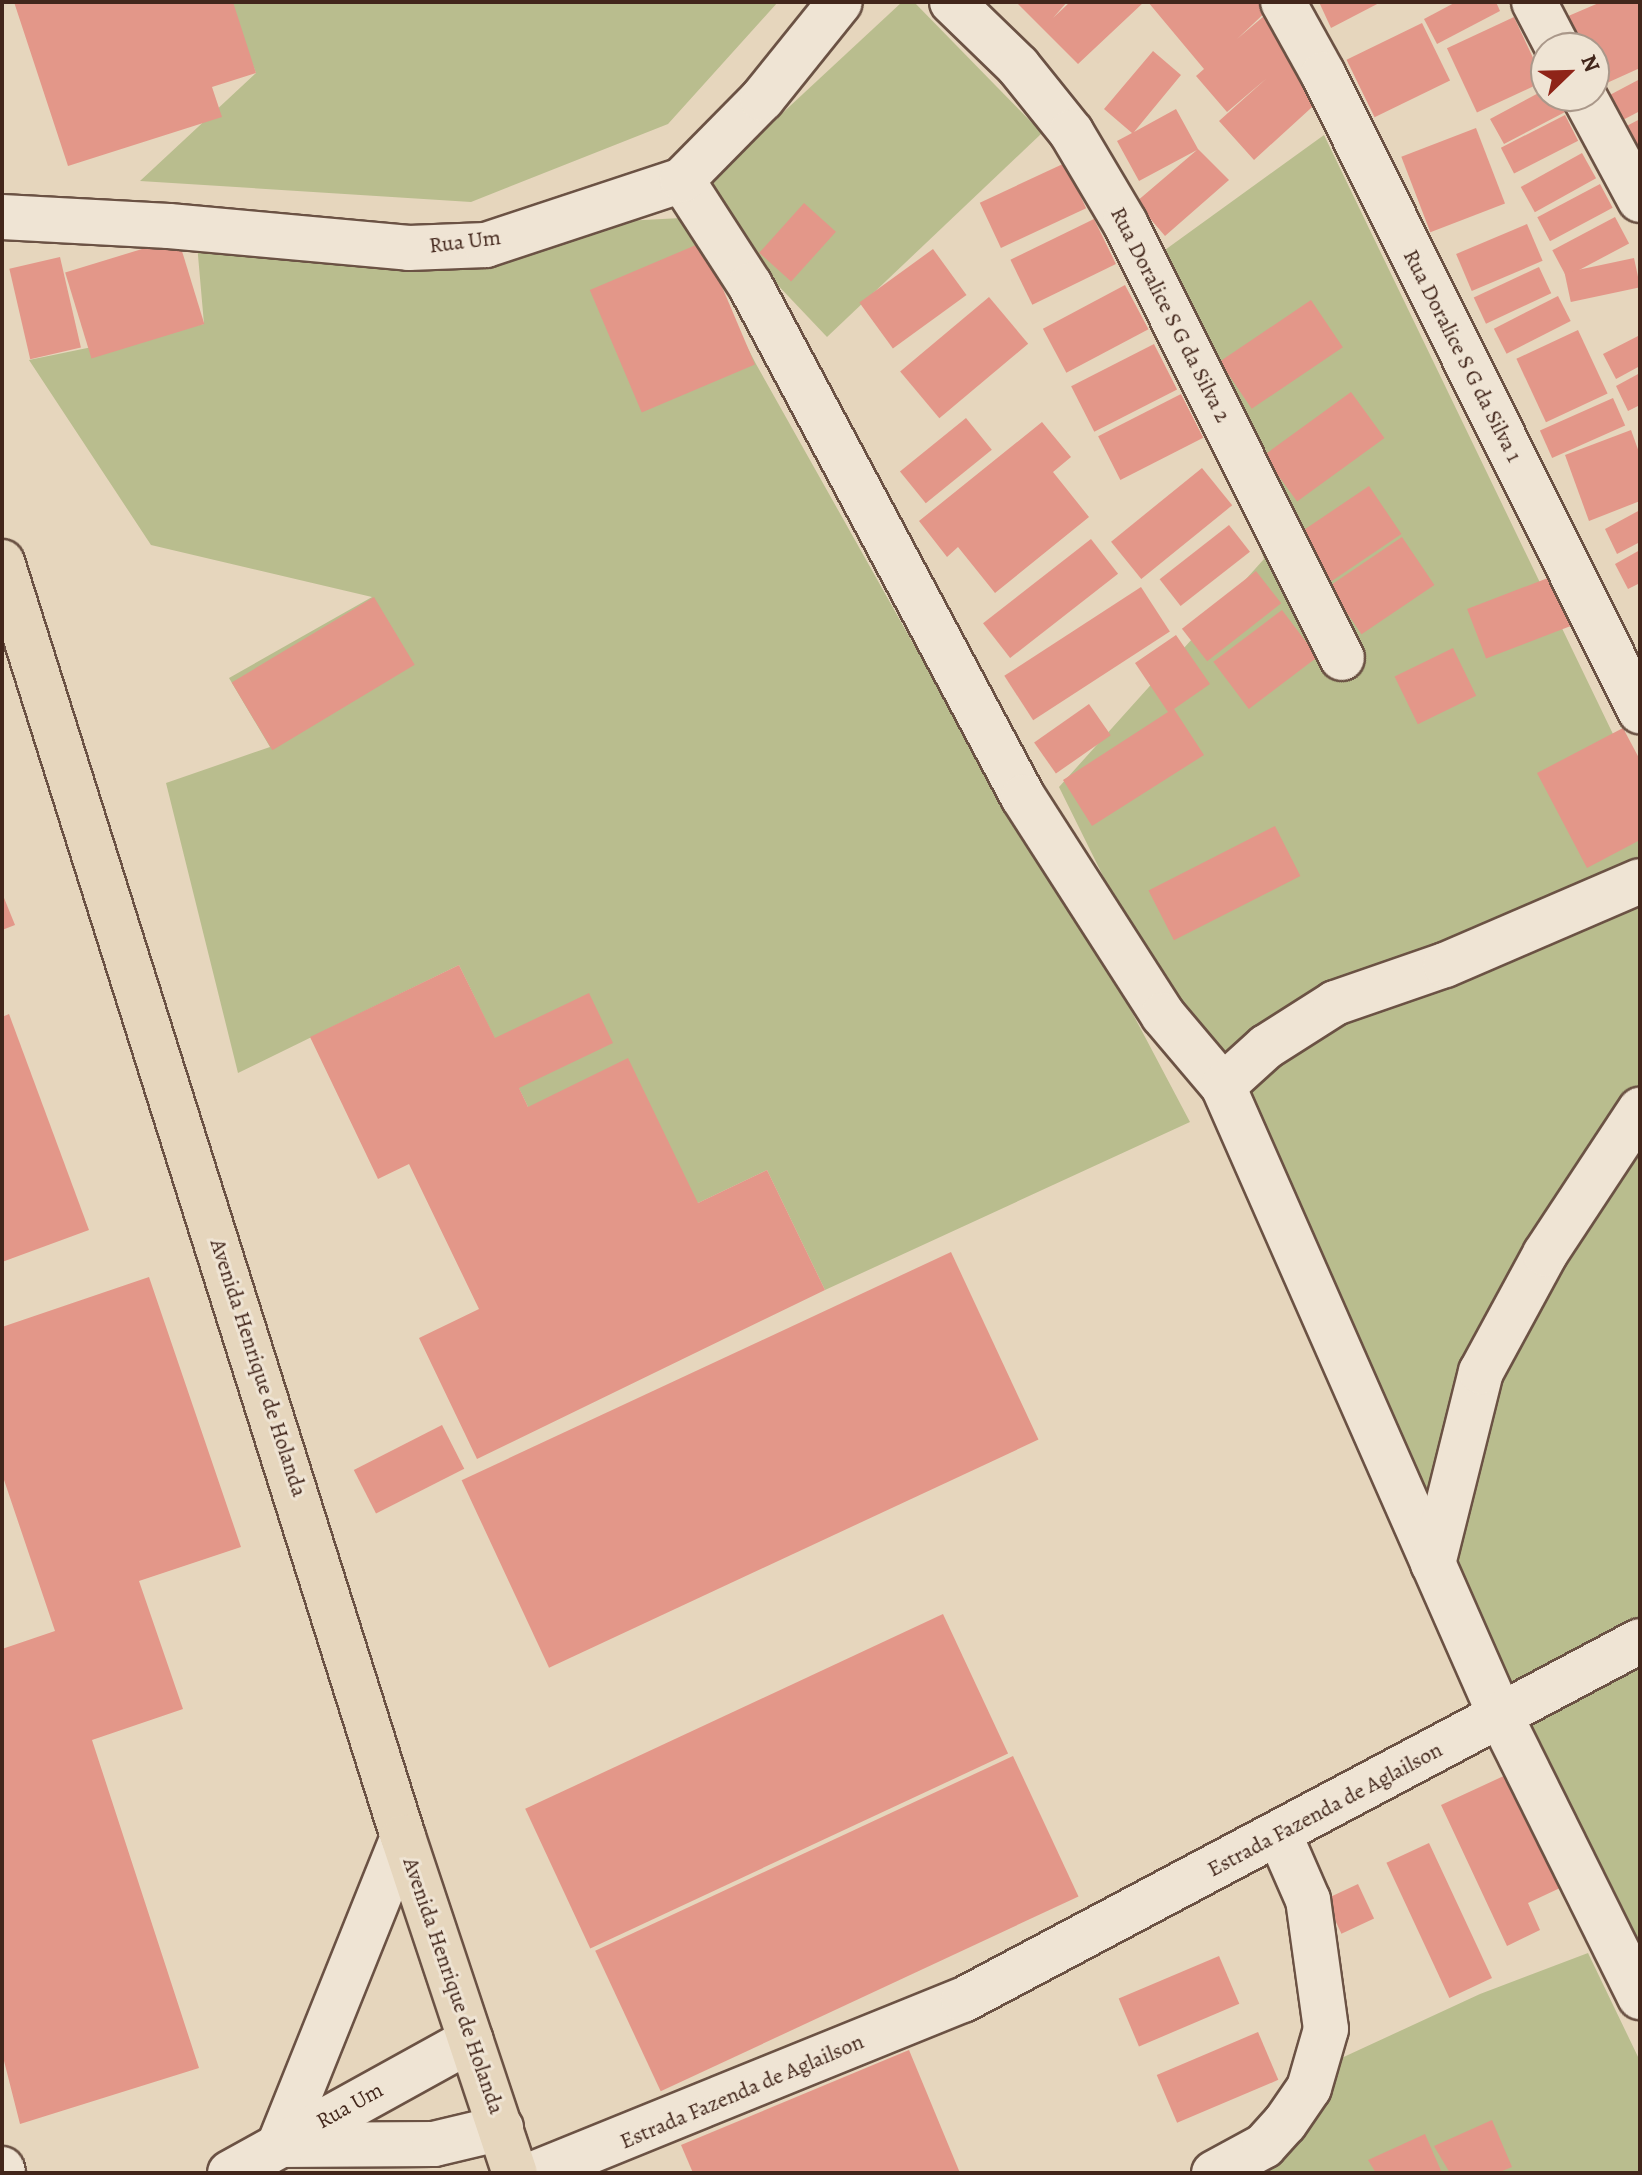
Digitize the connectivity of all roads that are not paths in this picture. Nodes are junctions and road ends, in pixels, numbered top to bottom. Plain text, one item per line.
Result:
1 (840, 2) edge
2 (952, 2) edge
3 (1283, 2) edge
4 (1534, 2) edge
5 (1550, 32) edge
6 (1593, 112) edge
7 (682, 180) junction
8 (1640, 200) edge
9 (2, 217) edge
10 (2, 562) edge
11 (1342, 658) dead end
12 (1640, 711) edge
13 (1640, 881) edge
14 (1223, 1086) junction
15 (1640, 1110) edge
16 (1433, 1564) junction
17 (1640, 1641) edge
18 (1500, 1715) junction
19 (1280, 1836) junction
20 (403, 1837) junction
21 (1640, 1997) edge
22 (471, 2040) junction
23 (501, 2128) junction
24 (279, 2145) junction
25 (603, 2162) edge
26 (230, 2173) edge
27 (515, 2173) edge
28 (536, 2173) edge
29 (1214, 2173) edge

1 - 7 street, Rua Um
2 - 11 street, Rua Doralice S G da Silva 2
3 - 12 street, Rua Doralice S G da Silva 1
4 - 5 street
6 - 8 street
7 - 9 street, Rua Um
7 - 14 street
10 - 20 main road, Avenida Henrique de Holanda
13 - 14 street
14 - 16 street
15 - 16 street
16 - 18 street
17 - 18 street, Estrada Fazenda de Aglailson
18 - 19 street, Estrada Fazenda de Aglailson
18 - 21 street
19 - 25 street, Estrada Fazenda de Aglailson
19 - 29 street
20 - 22 main road, Avenida Henrique de Holanda
20 - 24 street
22 - 23 main road, Avenida Henrique de Holanda
22 - 24 street, Rua Um
23 - 24 street
23 - 27 main road, Avenida Henrique de Holanda
24 - 26 street, Rua Um
25 - 28 street, Estrada Fazenda de Aglailson

